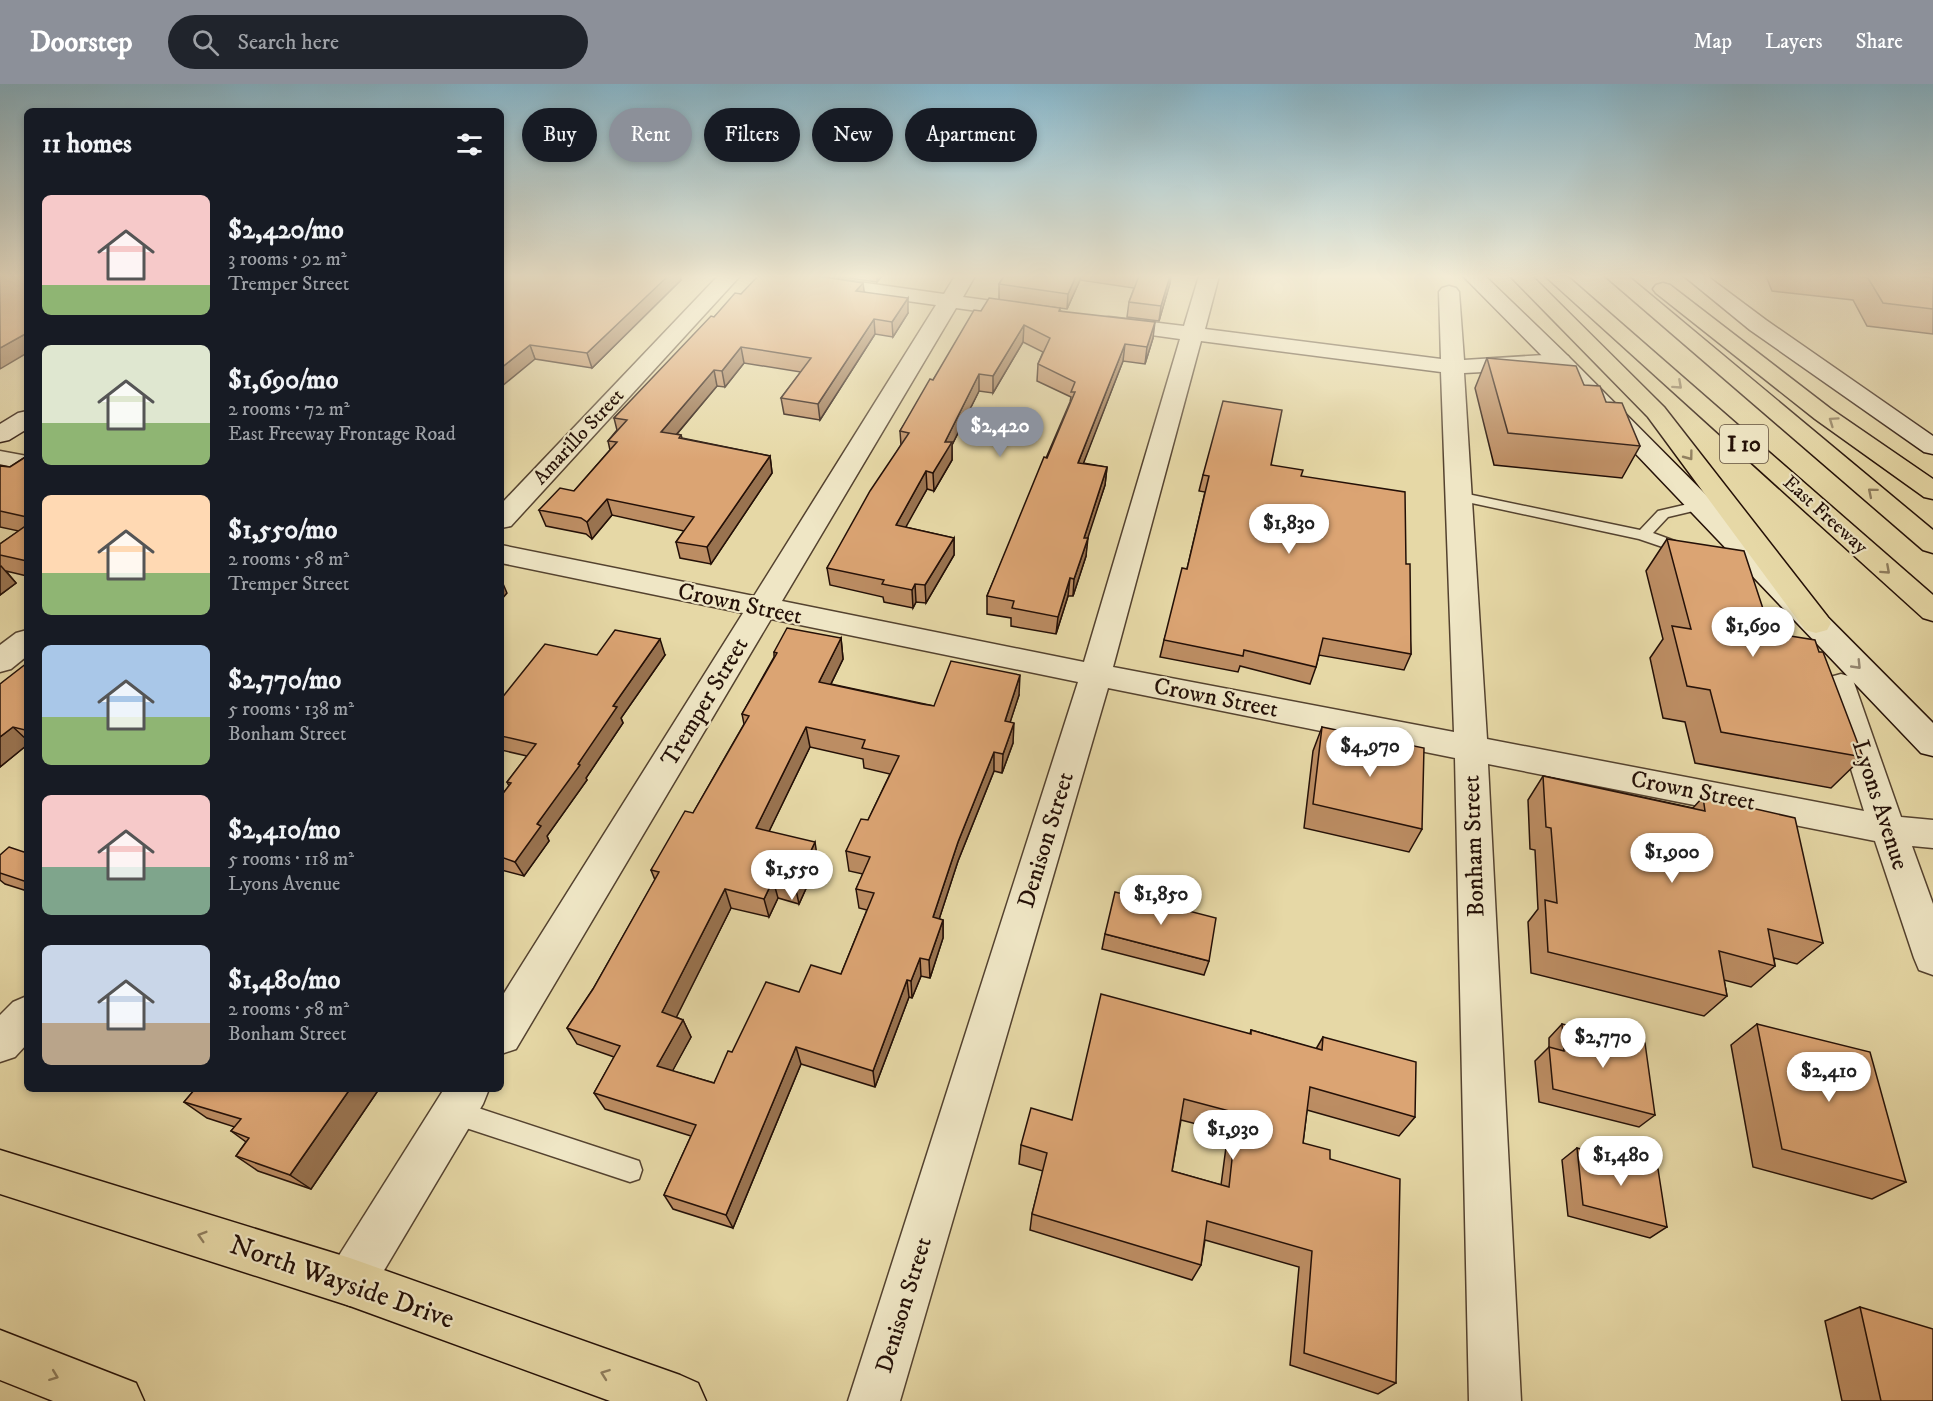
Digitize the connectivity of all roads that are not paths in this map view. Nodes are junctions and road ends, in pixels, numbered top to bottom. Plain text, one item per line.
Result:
1 (672, 337) edge
2 (928, 337) edge
3 (1191, 337) edge
4 (1212, 337) edge
5 (1455, 337) edge
6 (1530, 337) edge
7 (1581, 337) edge
8 (1624, 337) edge
9 (1688, 337) edge
10 (1725, 337) edge
11 (1776, 337) edge
12 (1560, 361) junction
13 (1452, 367) junction
14 (24, 420) edge
15 (0, 435) edge
16 (1933, 447) edge
17 (0, 459) edge
18 (24, 463) edge
19 (1933, 491) edge
20 (1458, 496) junction
21 (1701, 505) junction
22 (504, 517) edge
23 (1643, 535) junction
24 (1933, 544) edge
25 (504, 556) edge
26 (1702, 556) edge
27 (762, 609) junction
28 (1933, 611) edge
29 (1816, 623) junction
30 (24, 642) edge
31 (0, 661) edge
32 (1096, 675) junction
33 (1841, 685) dead end
34 (1933, 744) edge
35 (1471, 748) junction
36 (1889, 830) junction
37 (1933, 834) edge
38 (1933, 958) edge
39 (504, 1030) edge
40 (461, 1101) edge
41 (630, 1170) dead end
42 (0, 1172) edge
43 (350, 1282) junction
44 (0, 1355) edge
45 (118, 1401) edge
46 (680, 1401) edge
47 (874, 1401) edge
48 (1496, 1401) edge

1 - 22 street, Amarillo Street
2 - 27 street, Tremper Street
3 - 32 street, Denison Street
4 - 13 street
5 - 13 street, Bonham Street
6 - 12 street
7 -> 29 main road
8 -> 28 main road, East Freeway / I 10
24 -> 9 main road, East Freeway / I 10
19 -> 10 main road
11 - 16 street
12 - 13 street
12 - 21 street
13 - 20 street, Bonham Street
14 - 15 street
17 - 18 street
20 - 23 lane
20 - 35 street, Bonham Street
21 - 23 lane
21 - 29 street
23 - 26 lane
25 - 27 street, Crown Street
27 - 32 street, Crown Street
27 - 39 street, Tremper Street
29 -> 34 street
30 - 31 street
32 - 35 street, Crown Street
32 - 47 street, Denison Street
33 - 36 street, Lyons Avenue
35 - 36 street, Crown Street
35 - 48 street, Bonham Street
36 - 37 street, Crown Street
36 - 38 street, Lyons Avenue
40 - 41 lane
40 - 43 street
43 -> 42 main road, North Wayside Drive
46 -> 43 main road, North Wayside Drive
44 -> 45 main road

